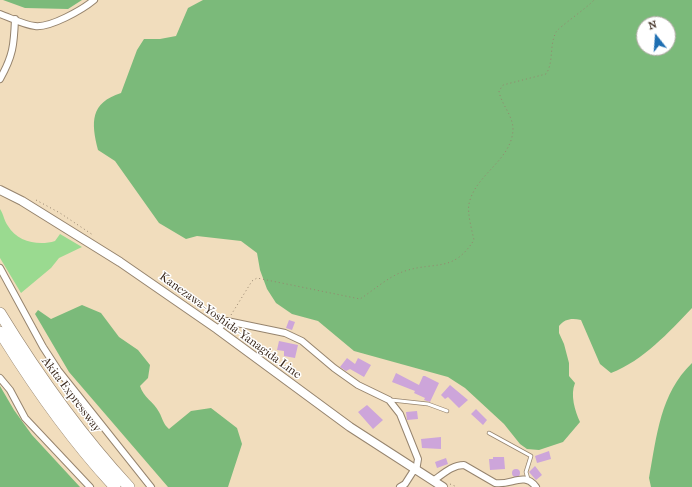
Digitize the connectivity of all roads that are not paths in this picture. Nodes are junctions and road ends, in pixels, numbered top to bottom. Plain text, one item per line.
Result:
1 (94, 0) edge
2 (0, 14) edge
3 (15, 19) junction
4 (0, 79) edge
5 (0, 190) edge
6 (0, 268) edge
7 (0, 312) edge
8 (217, 329) junction
9 (0, 332) edge
10 (0, 378) edge
11 (389, 400) junction
12 (448, 411) dead end
13 (489, 433) dead end
14 (415, 470) junction
15 (528, 479) junction
16 (433, 481) junction
17 (90, 487) edge
18 (115, 487) edge
19 (129, 487) edge
20 (151, 487) edge
21 (400, 487) edge
22 (443, 487) edge
23 (536, 487) edge

1 - 3 street
2 - 3 street
3 - 4 street
5 - 8 main road, Kanezawa-Yoshida-Yanagida Line
6 - 20 street
7 - 19 highway, Akita Expressway
8 - 11 street
8 - 14 main road, Kanezawa-Yoshida-Yanagida Line
9 - 18 highway, Akita Expressway
10 - 17 street
11 - 12 lane
11 - 14 street
13 - 15 lane
14 - 16 main road, Kanezawa-Yoshida-Yanagida Line
14 - 21 street
15 - 16 street
15 - 23 street
16 - 22 main road, Kanezawa-Yoshida-Yanagida Line

